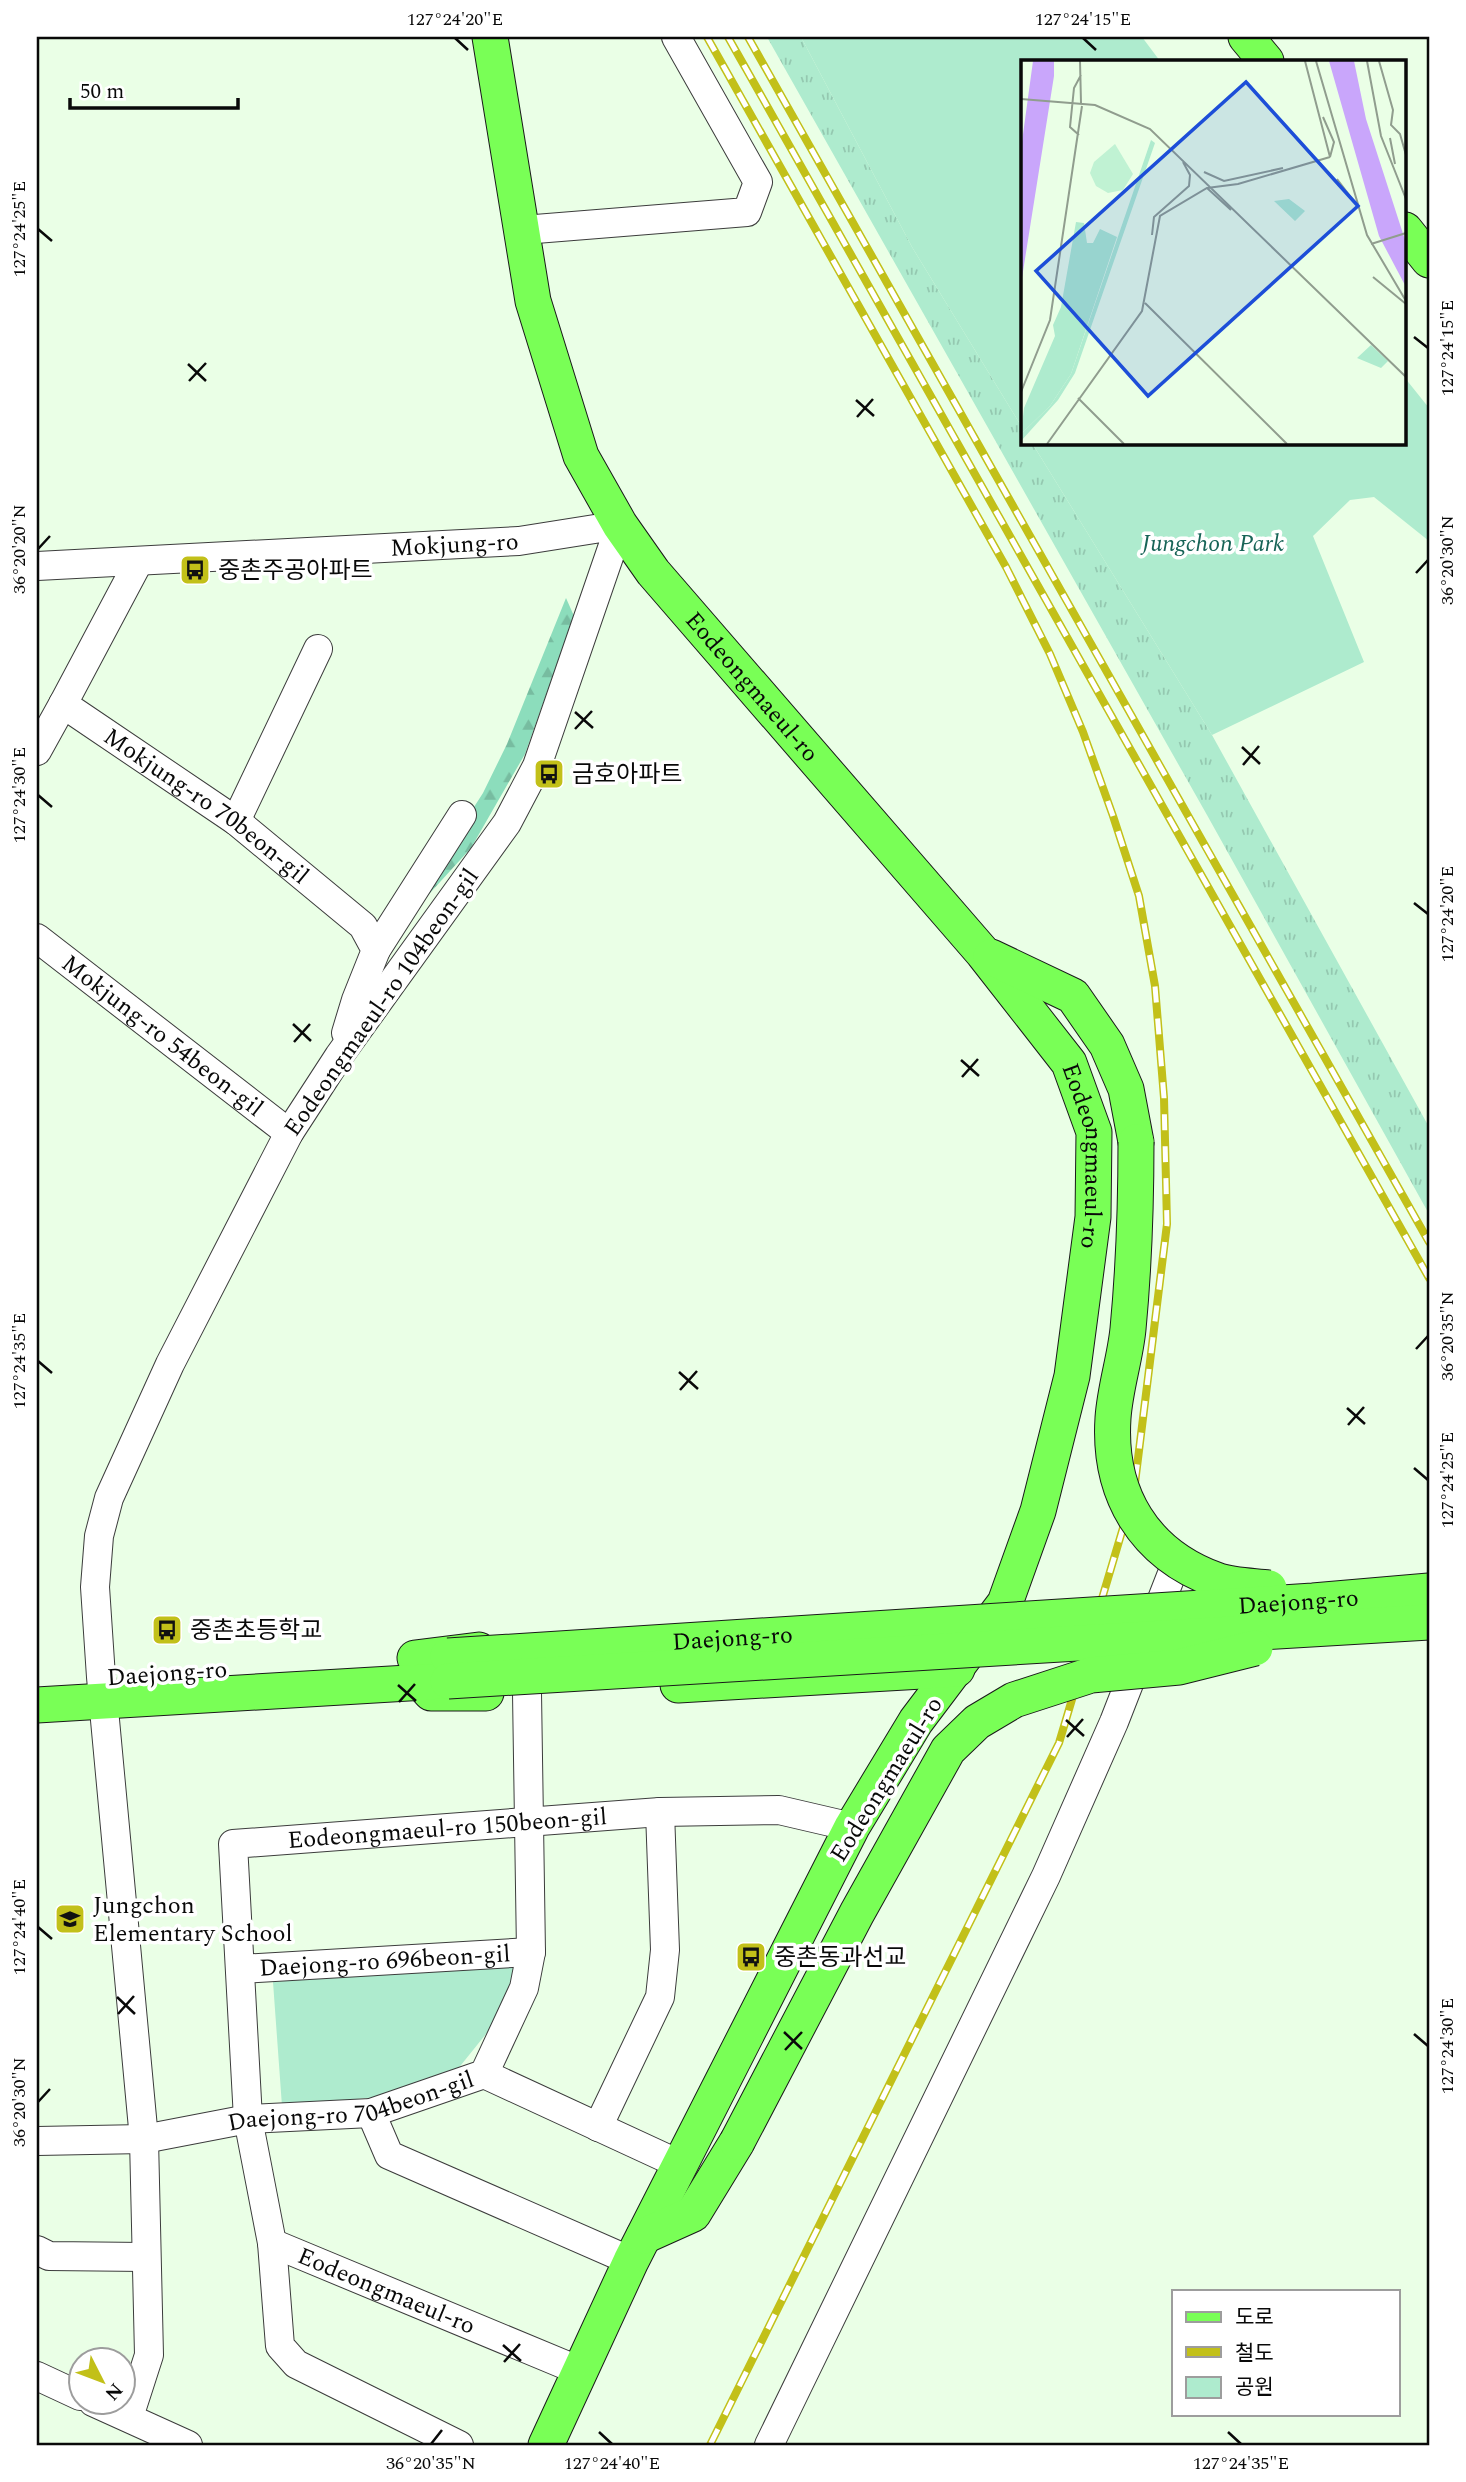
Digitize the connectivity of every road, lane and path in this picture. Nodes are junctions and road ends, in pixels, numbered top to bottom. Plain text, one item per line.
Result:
1 (490, 37) edge
2 (676, 37) edge
3 (1246, 37) edge
4 (1265, 60) edge
5 (523, 230) junction
6 (1406, 231) edge
7 (1429, 260) edge
8 (620, 525) junction
9 (139, 561) junction
10 (37, 566) edge
11 (318, 649) dead end
12 (63, 704) junction
13 (37, 751) edge
14 (462, 816) dead end
15 (236, 821) junction
16 (37, 938) edge
17 (376, 950) junction
18 (983, 953) junction
19 (339, 1056) junction
20 (289, 1133) junction
21 (1171, 1576) dead end
22 (1429, 1591) edge
23 (1005, 1603) junction
24 (1313, 1615) junction
25 (1429, 1622) edge
26 (433, 1669) junction
27 (957, 1669) junction
28 (37, 1681) edge
29 (103, 1689) junction
30 (527, 1693) junction
31 (37, 1705) edge
32 (660, 1812) junction
33 (531, 1820) junction
34 (852, 1828) junction
35 (233, 1844) joint
36 (531, 1952) junction
37 (240, 1969) junction
38 (484, 2074) junction
39 (371, 2113) junction
40 (248, 2119) junction
41 (598, 2127) junction
42 (144, 2139) junction
43 (37, 2141) edge
44 (681, 2165) junction
45 (272, 2243) junction
46 (638, 2248) junction
47 (37, 2250) edge
48 (145, 2258) junction
49 (580, 2371) junction
50 (37, 2376) edge
51 (66, 2389) edge
52 (129, 2417) joint
53 (187, 2445) edge
54 (459, 2445) edge
55 (546, 2445) edge
56 (769, 2445) edge

1 - 5 main road, Eodeongmaeul-ro
2 - 5 street
3 - 4 main road
5 - 8 main road, Eodeongmaeul-ro
6 - 7 main road
8 - 9 street, Mokjung-ro
8 - 18 main road, Eodeongmaeul-ro
8 - 19 street, Eodeongmaeul-ro 104beon-gil
9 - 10 street, Mokjung-ro
9 - 12 street
11 - 15 street
12 - 13 street
12 - 15 street, Mokjung-ro 70beon-gil
14 - 17 street
15 - 17 street, Mokjung-ro 70beon-gil
16 - 20 street, Mokjung-ro 54beon-gil
17 - 19 street
18 - 23 main road, Eodeongmaeul-ro
18 - 24 main road, bridge
19 - 20 street, Eodeongmaeul-ro 104beon-gil
20 - 29 street, Eodeongmaeul-ro 104beon-gil
21 - 56 street
22 - 24 main road, Daejong-ro, bridge
23 - 26 main road
23 - 27 main road, Eodeongmaeul-ro
24 - 25 main road, Daejong-ro, bridge
24 - 26 main road, Daejong-ro, bridge
24 - 46 main road, bridge
26 - 29 main road, Daejong-ro
26 - 30 main road
27 - 30 main road
27 - 34 main road, Eodeongmaeul-ro
28 - 29 main road, Daejong-ro
29 - 31 main road, Daejong-ro
29 - 42 street, Eodeongmaeul-ro 104beon-gil
30 - 33 street, Daejong-ro 704beon-gil
32 - 33 street, Eodeongmaeul-ro 150beon-gil
32 - 34 street, Eodeongmaeul-ro 150beon-gil
32 - 41 street
33 - 35 street, Eodeongmaeul-ro 150beon-gil
33 - 36 street, Daejong-ro 704beon-gil
34 - 44 main road, Eodeongmaeul-ro
35 - 37 street, Daejong-ro 696beon-gil
36 - 37 street, Daejong-ro 696beon-gil
36 - 38 street, Daejong-ro 704beon-gil
37 - 40 street, Daejong-ro 696beon-gil
38 - 39 street, Daejong-ro 704beon-gil
38 - 41 street
39 - 40 street, Daejong-ro 704beon-gil
39 - 46 street
40 - 42 street, Daejong-ro 704beon-gil
40 - 45 street, Daejong-ro 696beon-gil
41 - 44 street
42 - 43 street, Daejong-ro 704beon-gil
42 - 48 street, Eodeongmaeul-ro 104beon-gil
44 - 46 main road, Eodeongmaeul-ro
45 - 49 street, Eodeongmaeul-ro
45 - 54 street, Daejong-ro 696beon-gil
46 - 49 main road, Eodeongmaeul-ro
47 - 48 street
48 - 52 street, Eodeongmaeul-ro 104beon-gil
49 - 55 main road, Eodeongmaeul-ro
50 - 51 street
52 - 53 street

